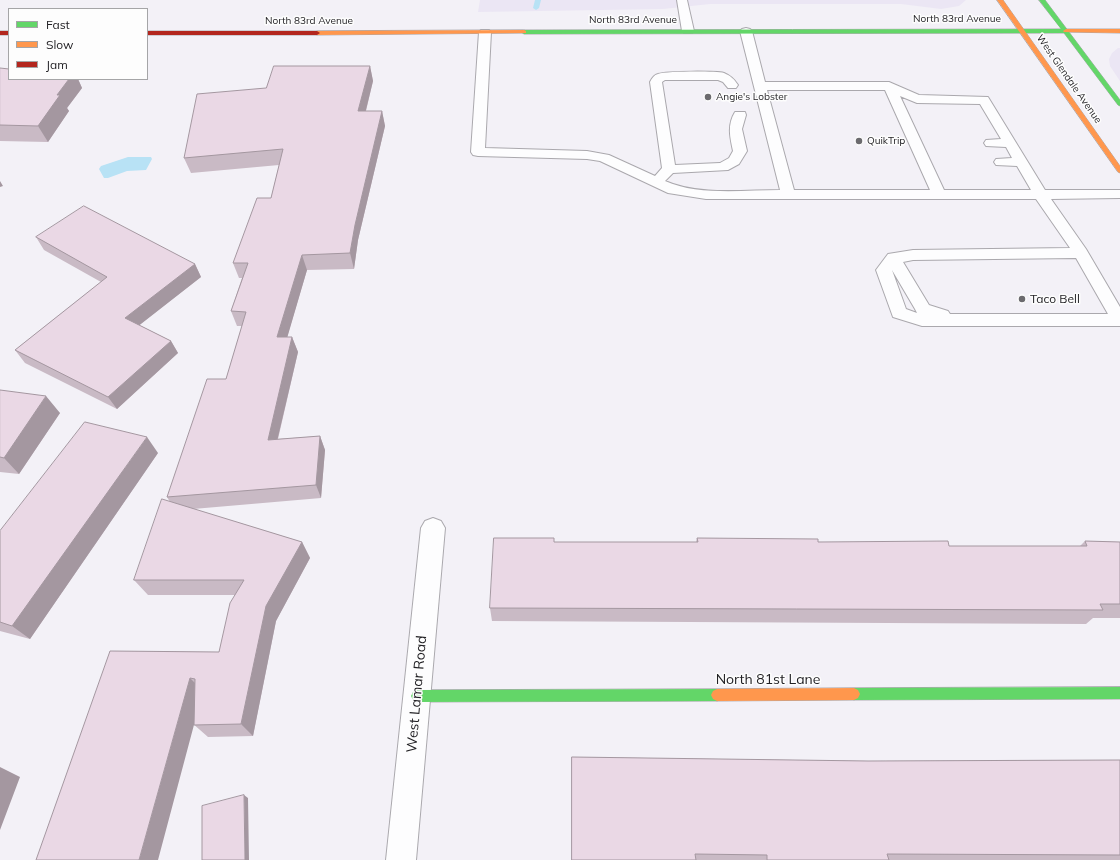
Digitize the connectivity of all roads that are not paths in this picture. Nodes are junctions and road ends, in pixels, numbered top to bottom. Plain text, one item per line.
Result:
1 (682, 0) edge
2 (1000, 0) edge
3 (1042, 0) edge
4 (1022, 30) junction
5 (688, 31) junction
6 (746, 31) junction
7 (1064, 31) junction
8 (1120, 31) edge
9 (485, 32) junction
10 (148, 33) edge
11 (732, 85) dead end
12 (760, 86) junction
13 (889, 86) junction
14 (1120, 104) edge
15 (740, 115) dead end
16 (906, 123) junction
17 (921, 124) dead end
18 (981, 124) dead end
19 (998, 124) junction
20 (915, 143) junction
21 (930, 143) dead end
22 (991, 143) dead end
23 (1009, 143) junction
24 (924, 162) junction
25 (941, 162) dead end
26 (1001, 162) dead end
27 (1021, 162) junction
28 (669, 169) junction
29 (1120, 171) edge
30 (656, 183) junction
31 (1120, 194) edge
32 (788, 195) junction
33 (939, 195) junction
34 (1041, 195) junction
35 (1081, 253) junction
36 (893, 258) junction
37 (1119, 319) edge
38 (956, 320) junction
39 (433, 528) dead end
40 (1120, 693) edge
41 (417, 696) junction
42 (401, 860) edge

1 - 5 lane
2 - 4 main road, West Glendale Avenue
3 - 7 main road, West Glendale Avenue
4 - 6 main road, North 83rd Avenue
4 - 7 main road, North 83rd Avenue
4 - 29 main road, West Glendale Avenue
5 - 6 main road, North 83rd Avenue
5 - 9 main road, North 83rd Avenue
6 - 12 lane
7 - 8 main road, North 83rd Avenue
7 - 14 main road, West Glendale Avenue
9 - 10 main road, North 83rd Avenue
9 - 30 lane
11 - 28 lane
12 - 13 lane
12 - 32 lane
13 - 16 lane
13 - 19 lane
15 - 28 lane
16 - 17 lane
16 - 20 lane
18 - 19 lane
19 - 23 lane
20 - 21 lane
20 - 24 lane
22 - 23 lane
23 - 27 lane
24 - 25 lane
24 - 33 lane
26 - 27 lane
27 - 34 lane
28 - 30 lane
30 - 32 lane
31 - 34 lane
32 - 33 lane
33 - 34 lane
34 - 35 lane
35 - 36 lane
35 - 37 lane
36 - 38 lane
36 - 38 lane
37 - 38 lane
39 - 41 street, West Lamar Road
40 - 41 main road, North 81st Lane
41 - 42 street, West Lamar Road

